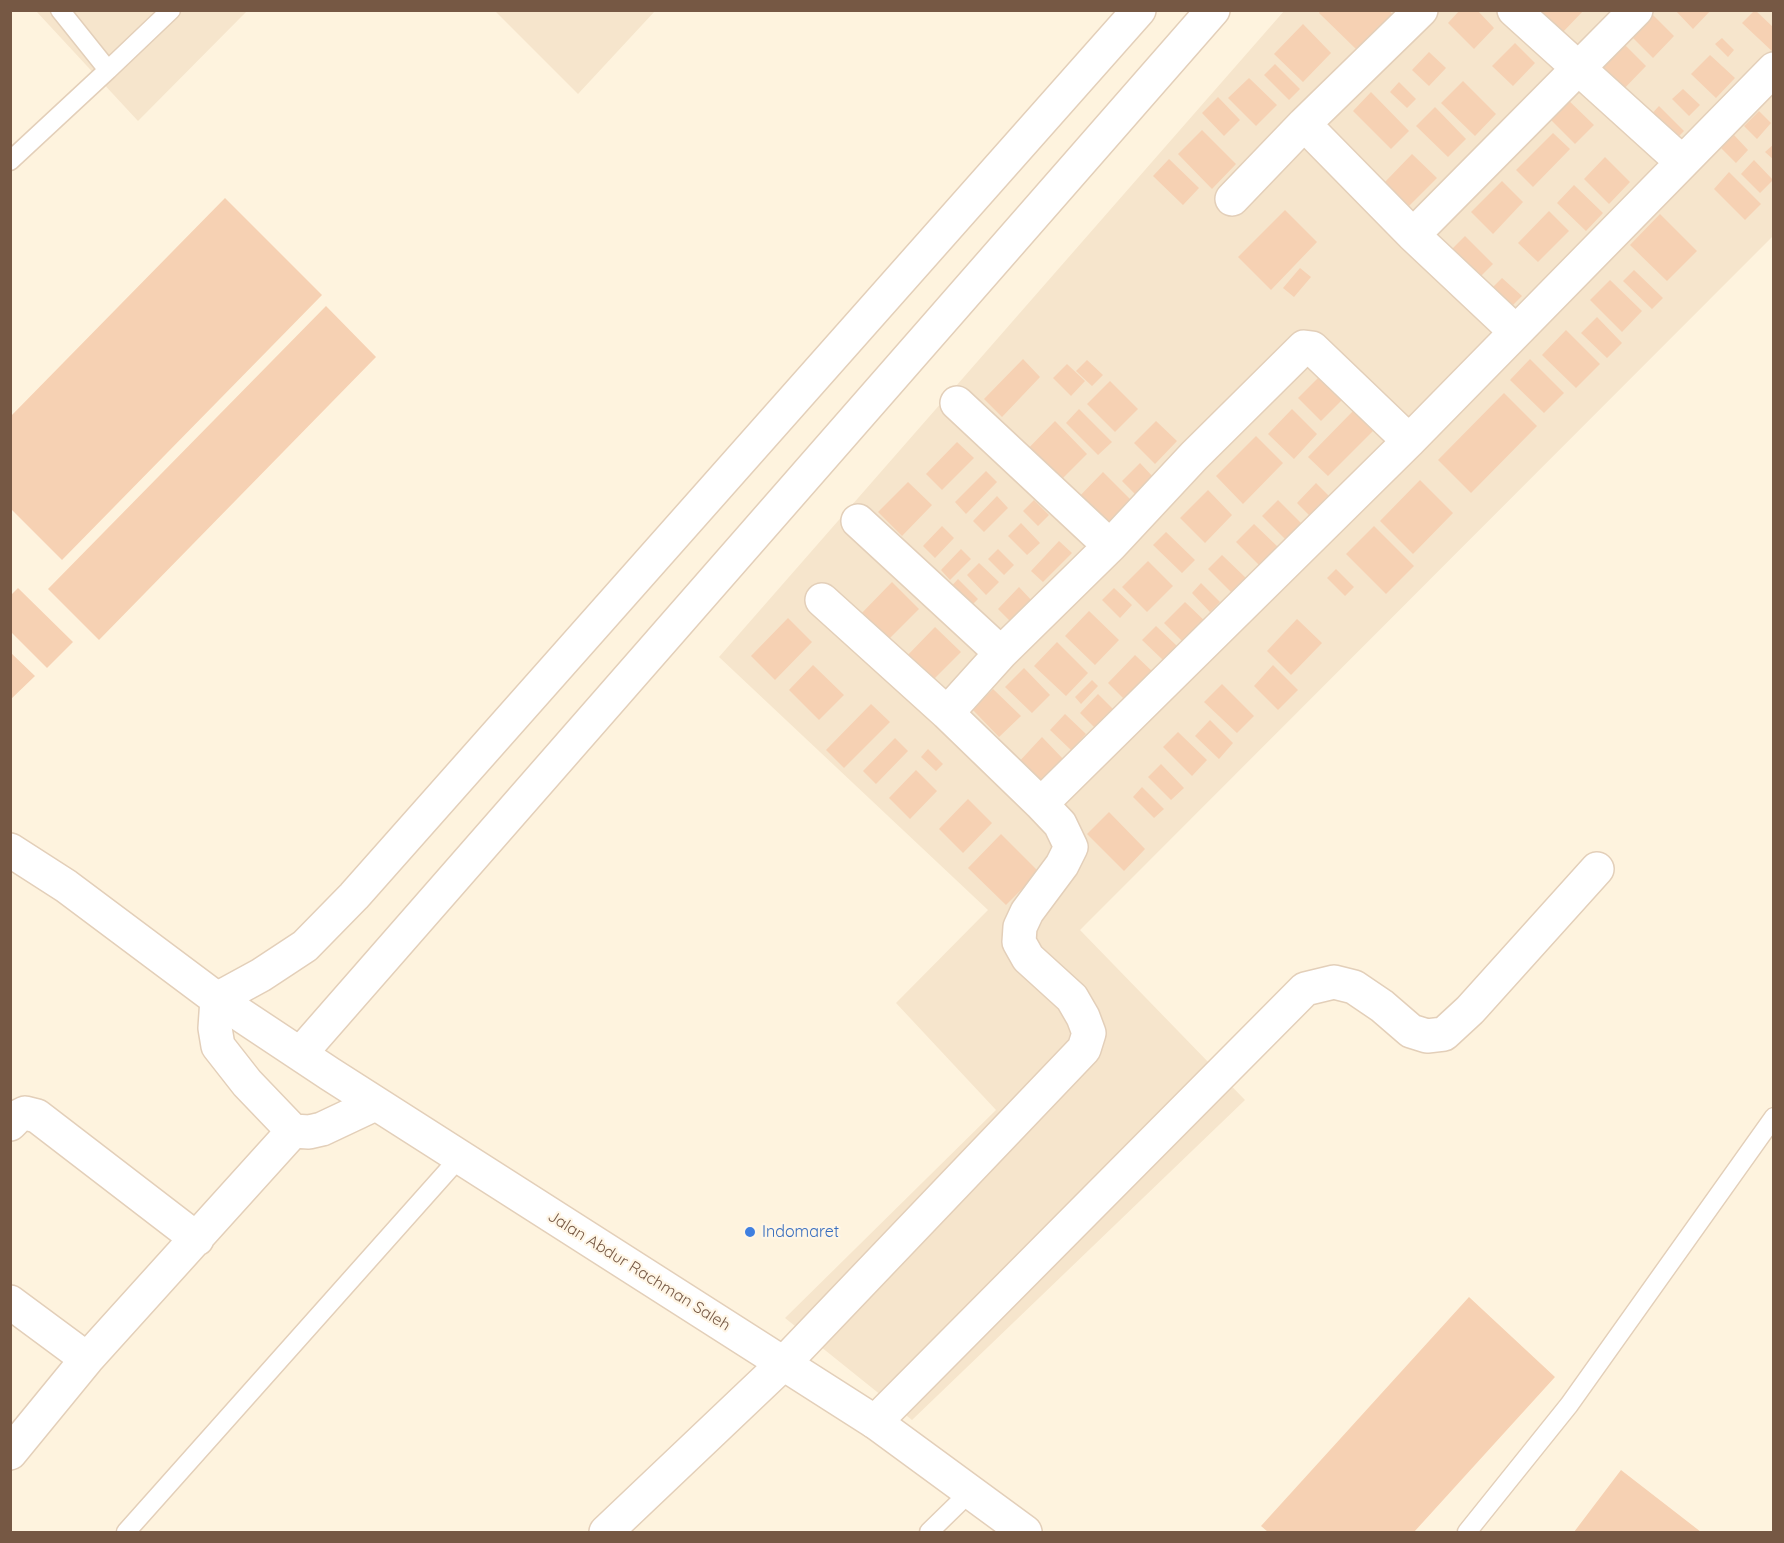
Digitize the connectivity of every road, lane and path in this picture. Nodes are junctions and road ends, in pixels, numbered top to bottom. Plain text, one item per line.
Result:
1 (60, 10) edge
2 (171, 10) edge
3 (1139, 10) edge
4 (1213, 10) edge
5 (1421, 10) edge
6 (1514, 10) edge
7 (1636, 10) edge
8 (1580, 69) junction
9 (1773, 69) edge
10 (108, 70) junction
11 (1304, 124) junction
12 (10, 161) edge
13 (1682, 162) junction
14 (1232, 199) dead end
15 (1413, 235) junction
16 (1516, 332) junction
17 (957, 403) dead end
18 (1409, 441) junction
19 (858, 521) dead end
20 (1110, 546) junction
21 (822, 600) dead end
22 (1001, 653) junction
23 (947, 713) junction
24 (1041, 804) junction
25 (10, 850) edge
26 (1597, 869) dead end
27 (217, 999) junction
28 (300, 1054) junction
29 (375, 1104) junction
30 (1773, 1117) edge
31 (10, 1124) edge
32 (293, 1131) junction
33 (460, 1157) junction
34 (197, 1239) junction
35 (10, 1302) edge
36 (87, 1359) junction
37 (784, 1363) junction
38 (875, 1422) junction
39 (10, 1453) edge
40 (970, 1492) junction
41 (126, 1533) edge
42 (606, 1533) edge
43 (928, 1533) edge
44 (1025, 1533) edge
45 (1467, 1533) edge

1 - 10 lane
2 - 10 lane
3 - 27 street
4 - 28 street
5 - 11 street
6 - 8 street
7 - 8 street
8 - 13 street
8 - 15 street
9 - 13 street
10 - 12 lane
11 - 14 street
11 - 15 street
13 - 16 street
15 - 16 street
16 - 18 street
17 - 20 street
18 - 20 street
18 - 24 street
19 - 22 street
20 - 22 street
21 - 23 street
22 - 23 street
23 - 24 street
24 - 37 street
25 - 27 street, Jalan Abdur Rachman Saleh
26 - 38 street
27 - 28 street, Jalan Abdur Rachman Saleh
27 - 32 street
28 - 29 street, Jalan Abdur Rachman Saleh
29 - 32 street
29 - 33 street, Jalan Abdur Rachman Saleh
30 - 45 lane
31 - 34 street
32 - 34 street
33 - 37 street, Jalan Abdur Rachman Saleh
33 - 41 lane
34 - 36 street
35 - 36 street
36 - 39 street
37 - 38 street, Jalan Abdur Rachman Saleh
37 - 42 street
38 - 40 street, Jalan Abdur Rachman Saleh
40 - 43 lane
40 - 44 street, Jalan Abdur Rachman Saleh

